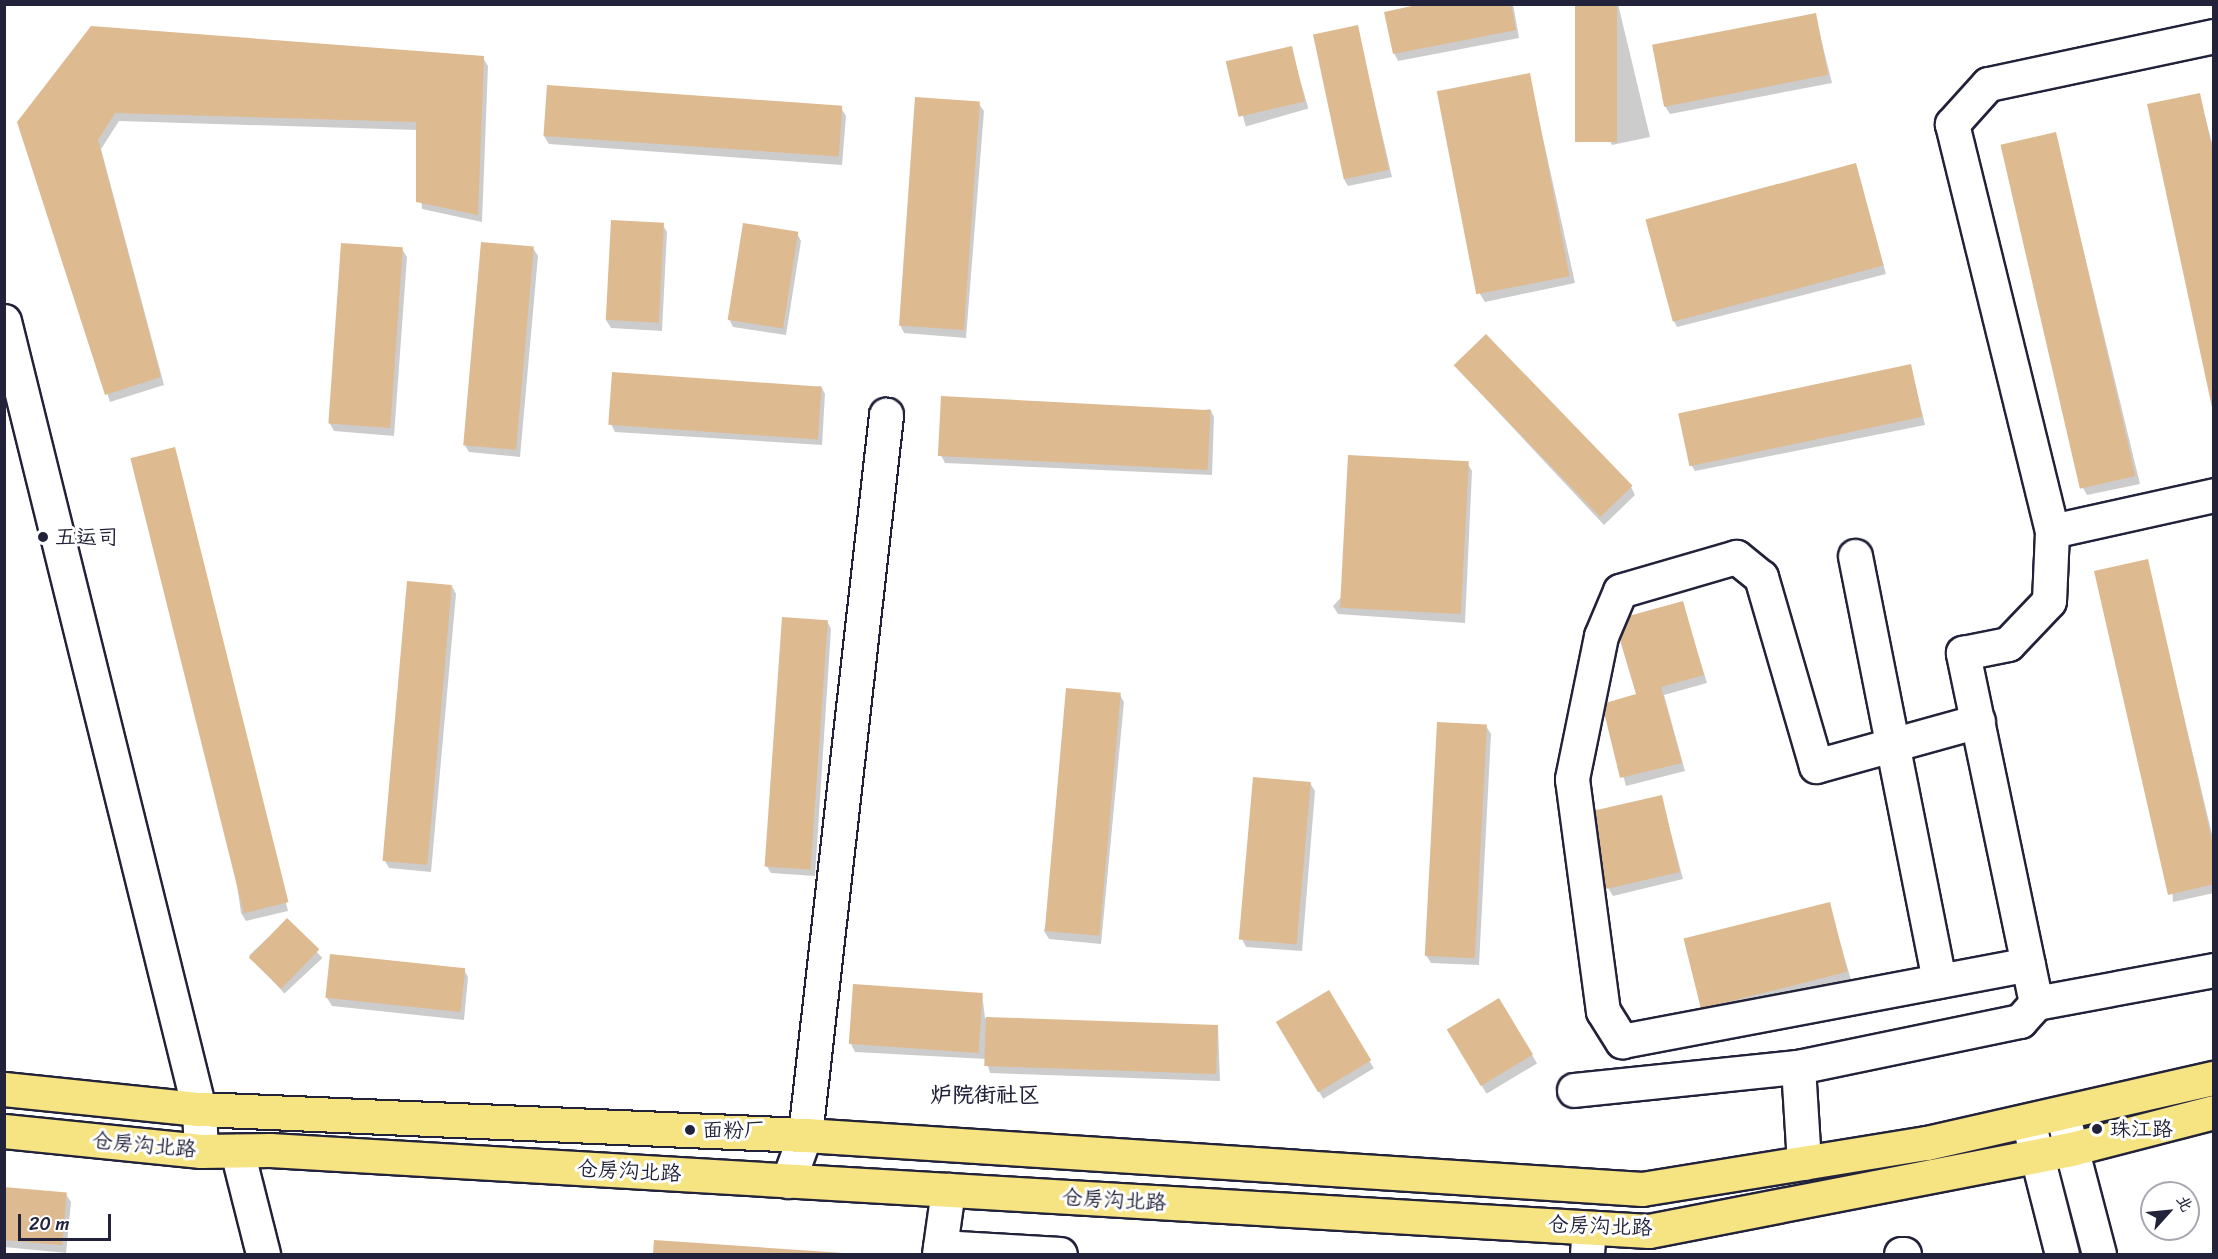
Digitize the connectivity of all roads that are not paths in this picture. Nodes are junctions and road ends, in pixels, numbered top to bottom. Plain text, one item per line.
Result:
1 (2214, 36) edge
2 (4, 321) edge
3 (886, 415) dead end
4 (2214, 495) edge
5 (2052, 531) junction
6 (1855, 556) dead end
7 (1978, 721) junction
8 (1892, 744) junction
9 (2028, 964) junction
10 (2214, 970) edge
11 (1939, 981) junction
12 (2036, 1004) junction
13 (1798, 1067) junction
14 (2214, 1078) edge
15 (4, 1089) edge
16 (1574, 1090) dead end
17 (199, 1108) junction
18 (2214, 1112) edge
19 (2061, 1113) junction
20 (2028, 1121) junction
21 (4, 1131) edge
22 (805, 1135) junction
23 (2071, 1149) junction
24 (201, 1151) junction
25 (237, 1151) junction
26 (2037, 1155) junction
27 (1804, 1163) junction
28 (788, 1181) junction
29 (948, 1190) junction
30 (1588, 1241) edge
31 (939, 1251) edge
32 (263, 1254) edge
33 (1060, 1254) edge
34 (2062, 1254) edge
35 (2099, 1254) edge

1 - 5 street
2 - 17 street
3 - 22 street
4 - 5 street
5 - 7 street
6 - 8 street
7 - 8 street
7 - 9 street
8 - 11 street
8 - 11 street
9 - 11 street
9 - 12 street
10 - 12 street
12 - 13 street
13 - 16 street
13 - 27 street
14 - 19 main road, 仓房沟北路
15 - 17 main road, 仓房沟北路
17 - 22 main road, 仓房沟北路
17 - 24 street
18 - 23 main road, 仓房沟北路
19 - 20 main road, 仓房沟北路
19 - 23 street
20 - 26 street
20 - 27 main road, 仓房沟北路
21 - 24 main road, 仓房沟北路
22 - 27 main road, 仓房沟北路
22 - 28 street
23 - 26 main road, 仓房沟北路
23 - 35 street
24 - 25 main road, 仓房沟北路
25 - 28 main road, 仓房沟北路
25 - 32 street
26 - 30 main road, 仓房沟北路
26 - 34 street
28 - 29 main road, 仓房沟北路
29 - 30 main road, 仓房沟北路
29 - 31 street
31 - 33 street

